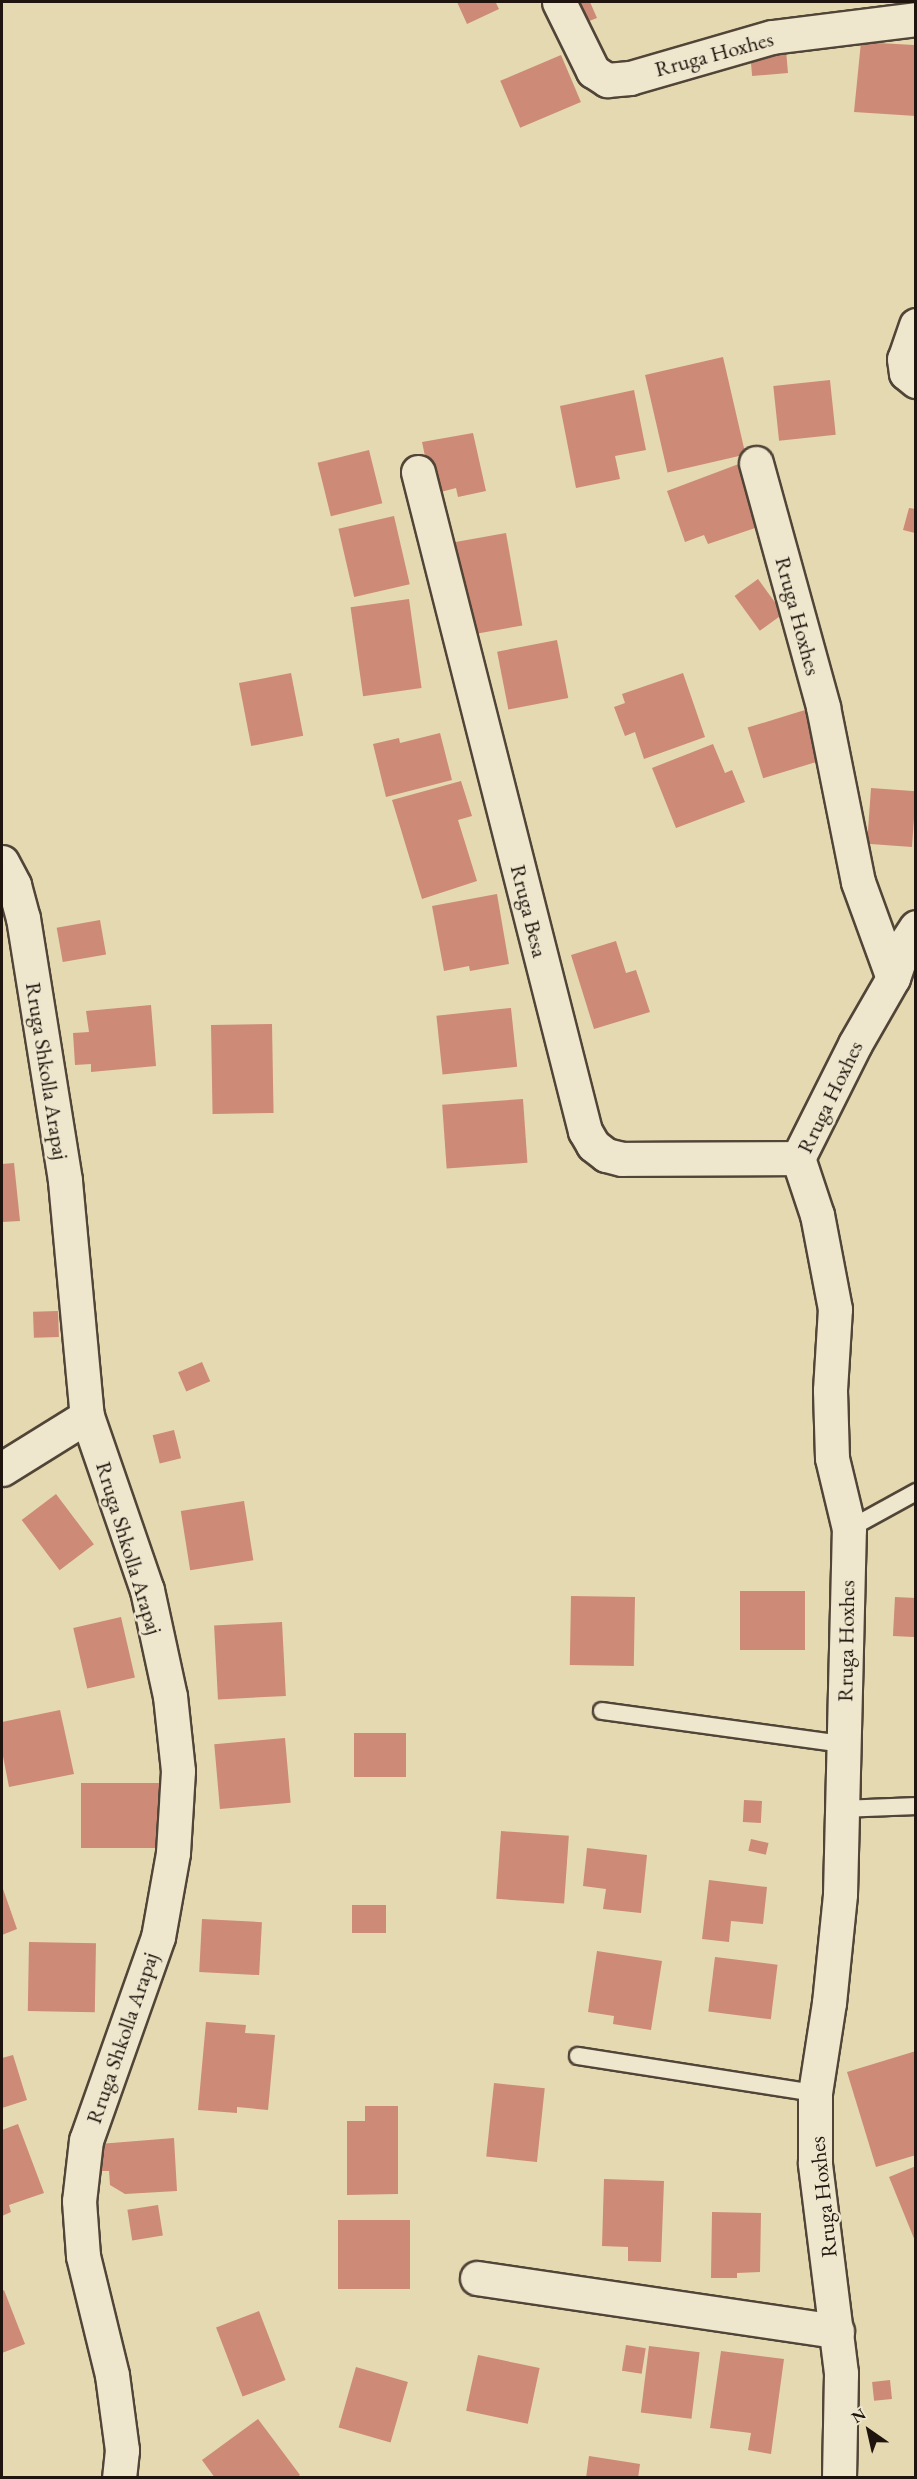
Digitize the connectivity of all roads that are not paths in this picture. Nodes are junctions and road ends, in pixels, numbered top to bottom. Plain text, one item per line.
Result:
1 (559, 2) edge
2 (915, 20) edge
3 (915, 325) edge
4 (915, 381) edge
5 (756, 463) dead end
6 (418, 472) dead end
7 (2, 862) edge
8 (915, 927) edge
9 (893, 978) junction
10 (798, 1158) junction
11 (87, 1416) junction
12 (2, 1469) edge
13 (915, 1492) edge
14 (849, 1528) junction
15 (602, 1711) dead end
16 (843, 1744) junction
17 (915, 1806) edge
18 (842, 1809) junction
19 (578, 2056) dead end
20 (815, 2093) junction
21 (477, 2278) dead end
22 (837, 2331) junction
23 (119, 2478) edge
24 (839, 2478) edge

1 - 2 street, Rruga Hoxhes
3 - 4 street
5 - 9 street, Rruga Hoxhes
6 - 10 street, Rruga Besa
7 - 11 street, Rruga Shkolla Arapaj
8 - 9 street, Rruga Hoxhes
9 - 10 street, Rruga Hoxhes
10 - 14 street, Rruga Hoxhes
11 - 12 street
11 - 23 street, Rruga Shkolla Arapaj
13 - 14 lane
14 - 16 street, Rruga Hoxhes
15 - 16 lane
16 - 18 street, Rruga Hoxhes
17 - 18 lane
18 - 20 street, Rruga Hoxhes
19 - 20 lane
20 - 22 street, Rruga Hoxhes
21 - 22 street
22 - 24 street, Rruga Hoxhes

